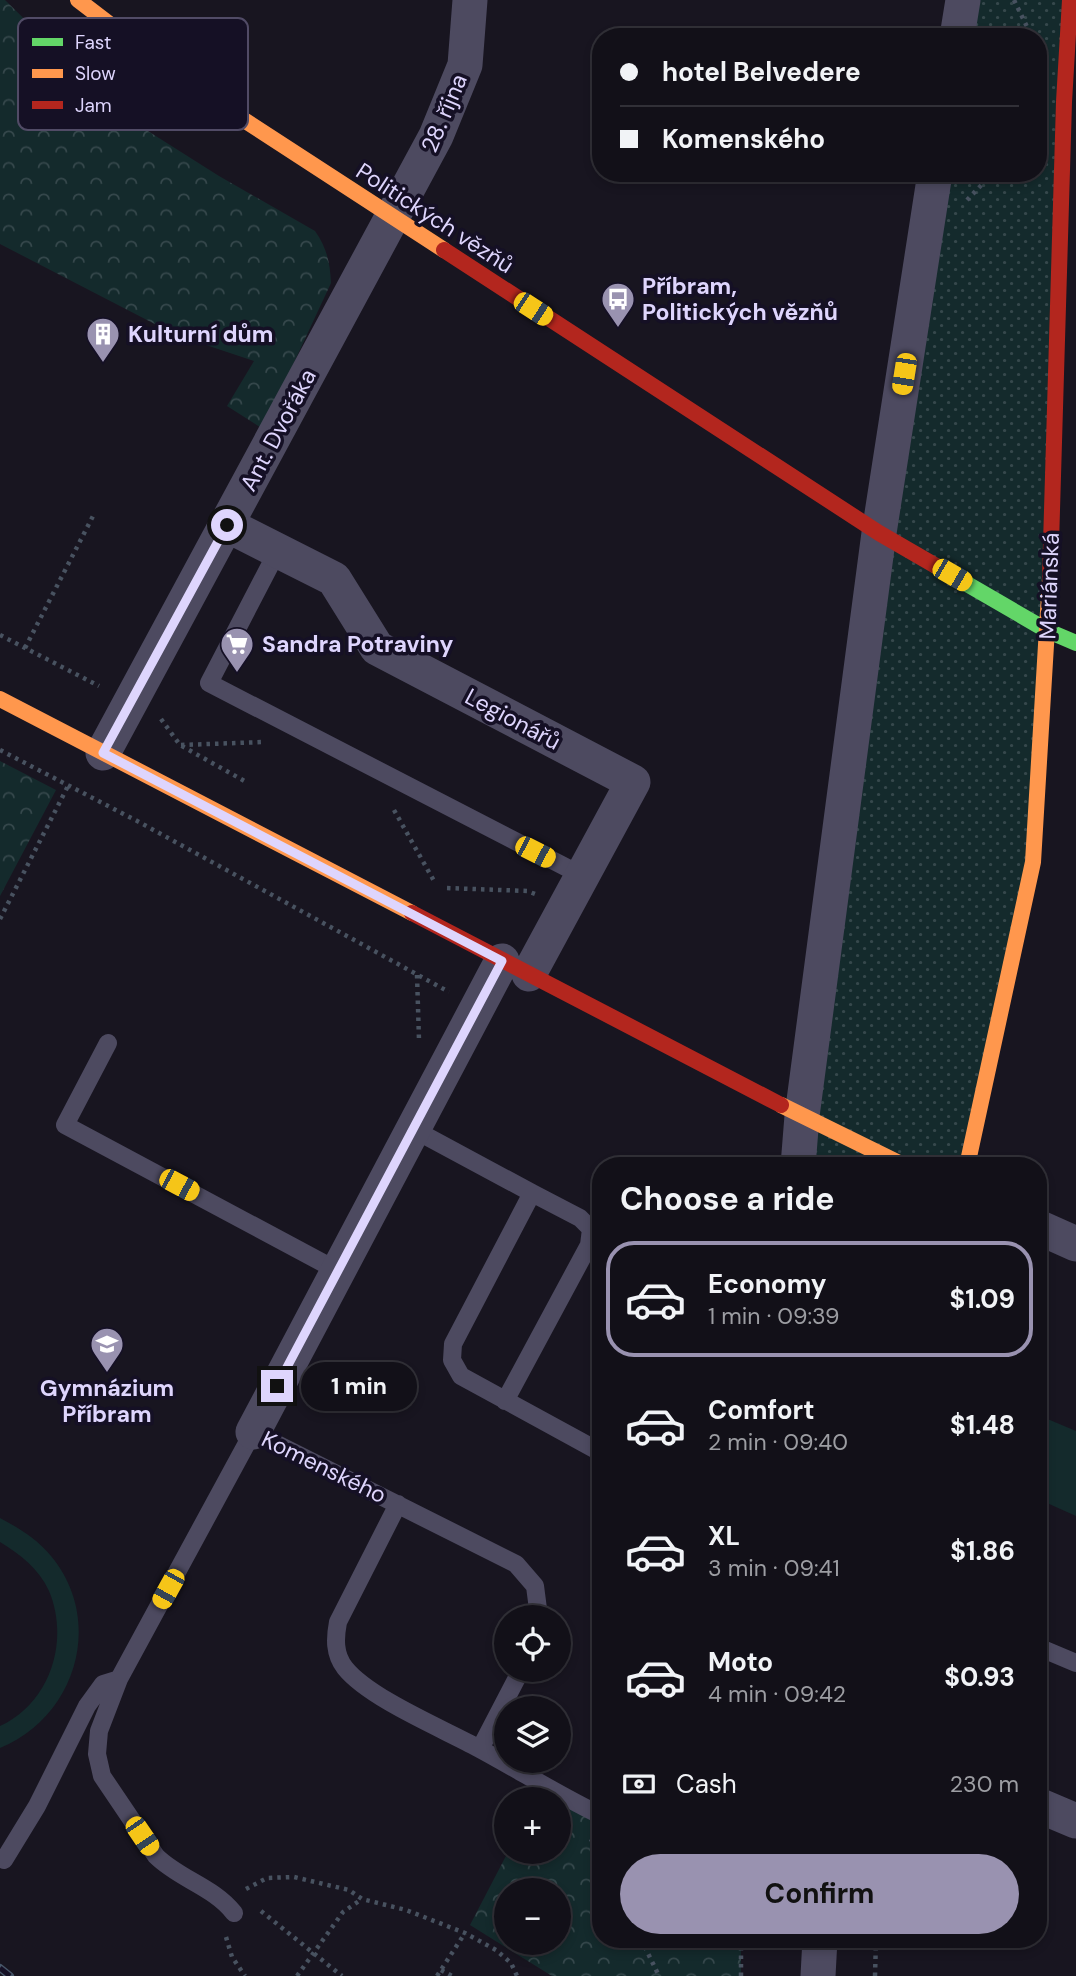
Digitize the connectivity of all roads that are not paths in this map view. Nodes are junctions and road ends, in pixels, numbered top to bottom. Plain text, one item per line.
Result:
1 (78, 0) edge
2 (470, 0) edge
3 (963, 0) edge
4 (1070, 0) edge
5 (102, 18) edge
6 (958, 28) edge
7 (1070, 105) edge
8 (248, 123) edge
9 (935, 182) edge
10 (393, 218) junction
11 (227, 525) junction
12 (879, 533) junction
13 (278, 550) junction
14 (1048, 631) junction
15 (1076, 643) edge
16 (0, 699) edge
17 (103, 753) junction
18 (583, 876) junction
19 (516, 967) junction
20 (108, 1043) dead end
21 (802, 1116) junction
22 (413, 1129) junction
23 (799, 1157) edge
24 (886, 1157) edge
25 (969, 1157) edge
26 (532, 1193) junction
27 (1047, 1231) edge
28 (1076, 1244) edge
29 (338, 1271) junction
30 (505, 1401) junction
31 (253, 1432) junction
32 (592, 1448) edge
33 (398, 1504) junction
34 (538, 1605) edge
35 (1047, 1651) edge
36 (1076, 1663) edge
37 (120, 1679) junction
38 (515, 1682) edge
39 (480, 1749) junction
40 (1047, 1809) edge
41 (592, 1811) edge
42 (1076, 1821) edge
43 (4, 1860) dead end
44 (239, 1910) road end
45 (820, 1948) edge
46 (818, 1976) edge

1 - 5 street, Politických vězňů
2 - 10 street, 28. října
3 - 6 street
4 - 7 street, Mariánská
7 - 14 street, Mariánská
8 - 10 street, Politických vězňů
9 - 12 street
10 - 11 street, Ant. Dvořáka
10 - 12 street, Politických vězňů
11 - 13 street, Legionářů
11 - 17 street, Ant. Dvořáka
12 - 14 street, Politických vězňů
12 - 21 street
13 - 18 street, Legionářů
13 - 18 lane
14 - 15 street, Politických vězňů
14 - 25 street, Mariánská
16 - 17 street
17 - 19 street
18 - 19 street, Legionářů
19 - 21 street
19 - 22 street, Komenského
20 - 29 lane
21 - 23 street
21 - 24 street
22 - 26 lane
22 - 29 street, Komenského
26 - 30 lane
26 - 30 lane
27 - 28 street
29 - 31 street, Komenského
30 - 32 lane
31 - 33 lane, Komenského
31 - 37 lane
33 - 34 lane, Komenského
33 - 39 lane
35 - 36 lane
37 - 43 lane
37 - 44 lane
38 - 39 lane
39 - 41 lane
40 - 42 street
45 - 46 street

